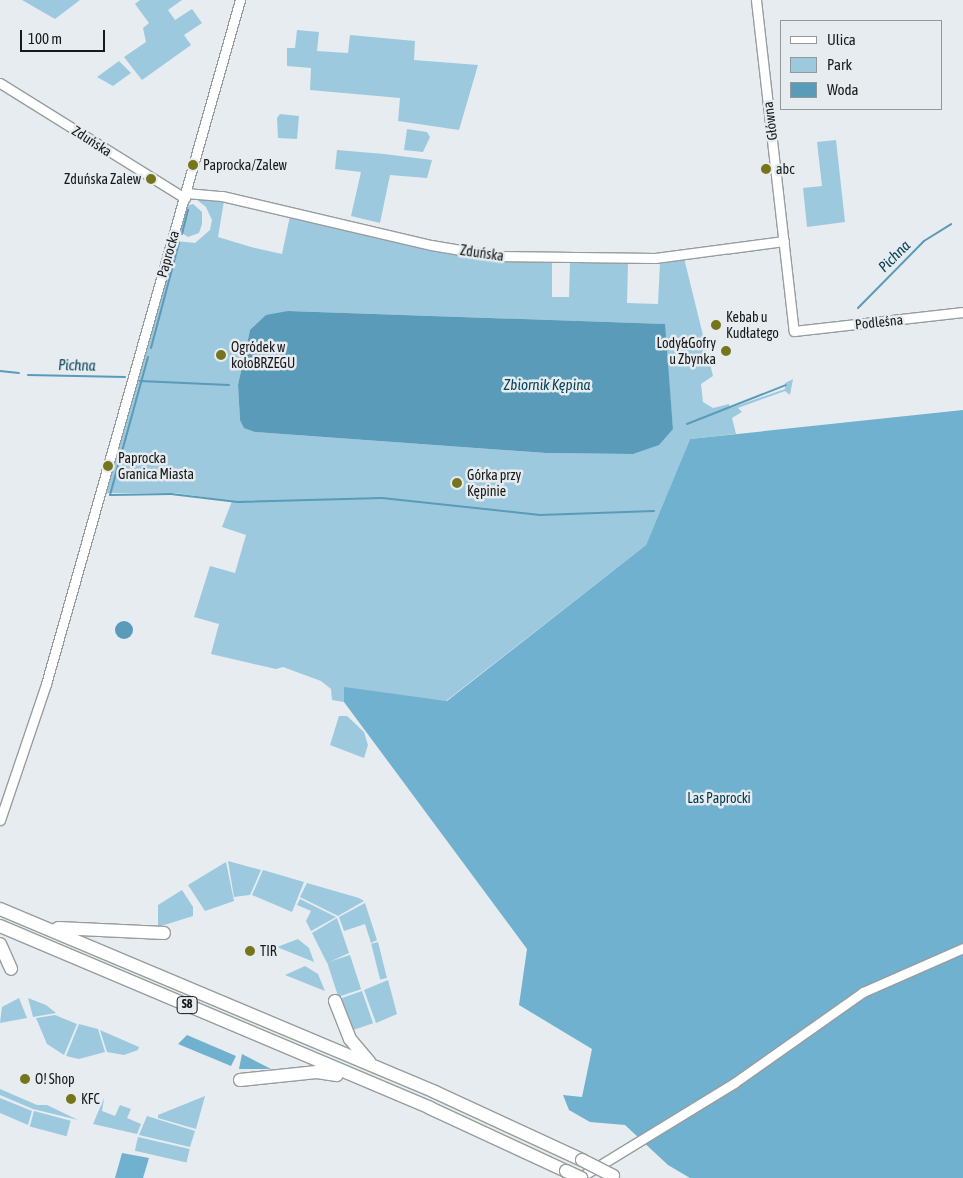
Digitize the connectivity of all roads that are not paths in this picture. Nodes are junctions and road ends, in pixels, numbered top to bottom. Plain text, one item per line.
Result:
1 (240, 0) edge
2 (756, 0) edge
3 (0, 83) edge
4 (185, 195) junction
5 (784, 241) junction
6 (963, 312) edge
7 (794, 331) joint
8 (0, 820) edge
9 (0, 908) edge
10 (36, 924) junction
11 (0, 926) edge
12 (164, 933) dead end
13 (0, 944) edge
14 (963, 948) edge
15 (10, 969) dead end
16 (335, 1001) dead end
17 (375, 1067) junction
18 (240, 1080) dead end
19 (374, 1084) junction
20 (615, 1177) edge
21 (580, 1178) edge

1 - 4 street, Paprocka
2 - 5 street, Główna
3 - 4 street, Zduńska
4 - 5 street, Zduńska
4 - 8 street, Paprocka
5 - 7 street, Główna
6 - 7 street, Podleśna
9 - 10 highway, S8
10 - 12 highway
10 - 17 highway, S8
11 - 19 highway, S8
13 - 15 highway
14 - 21 street
16 - 17 highway
17 - 20 highway, S8, bridge
18 - 19 highway
19 - 21 highway, S8, bridge

